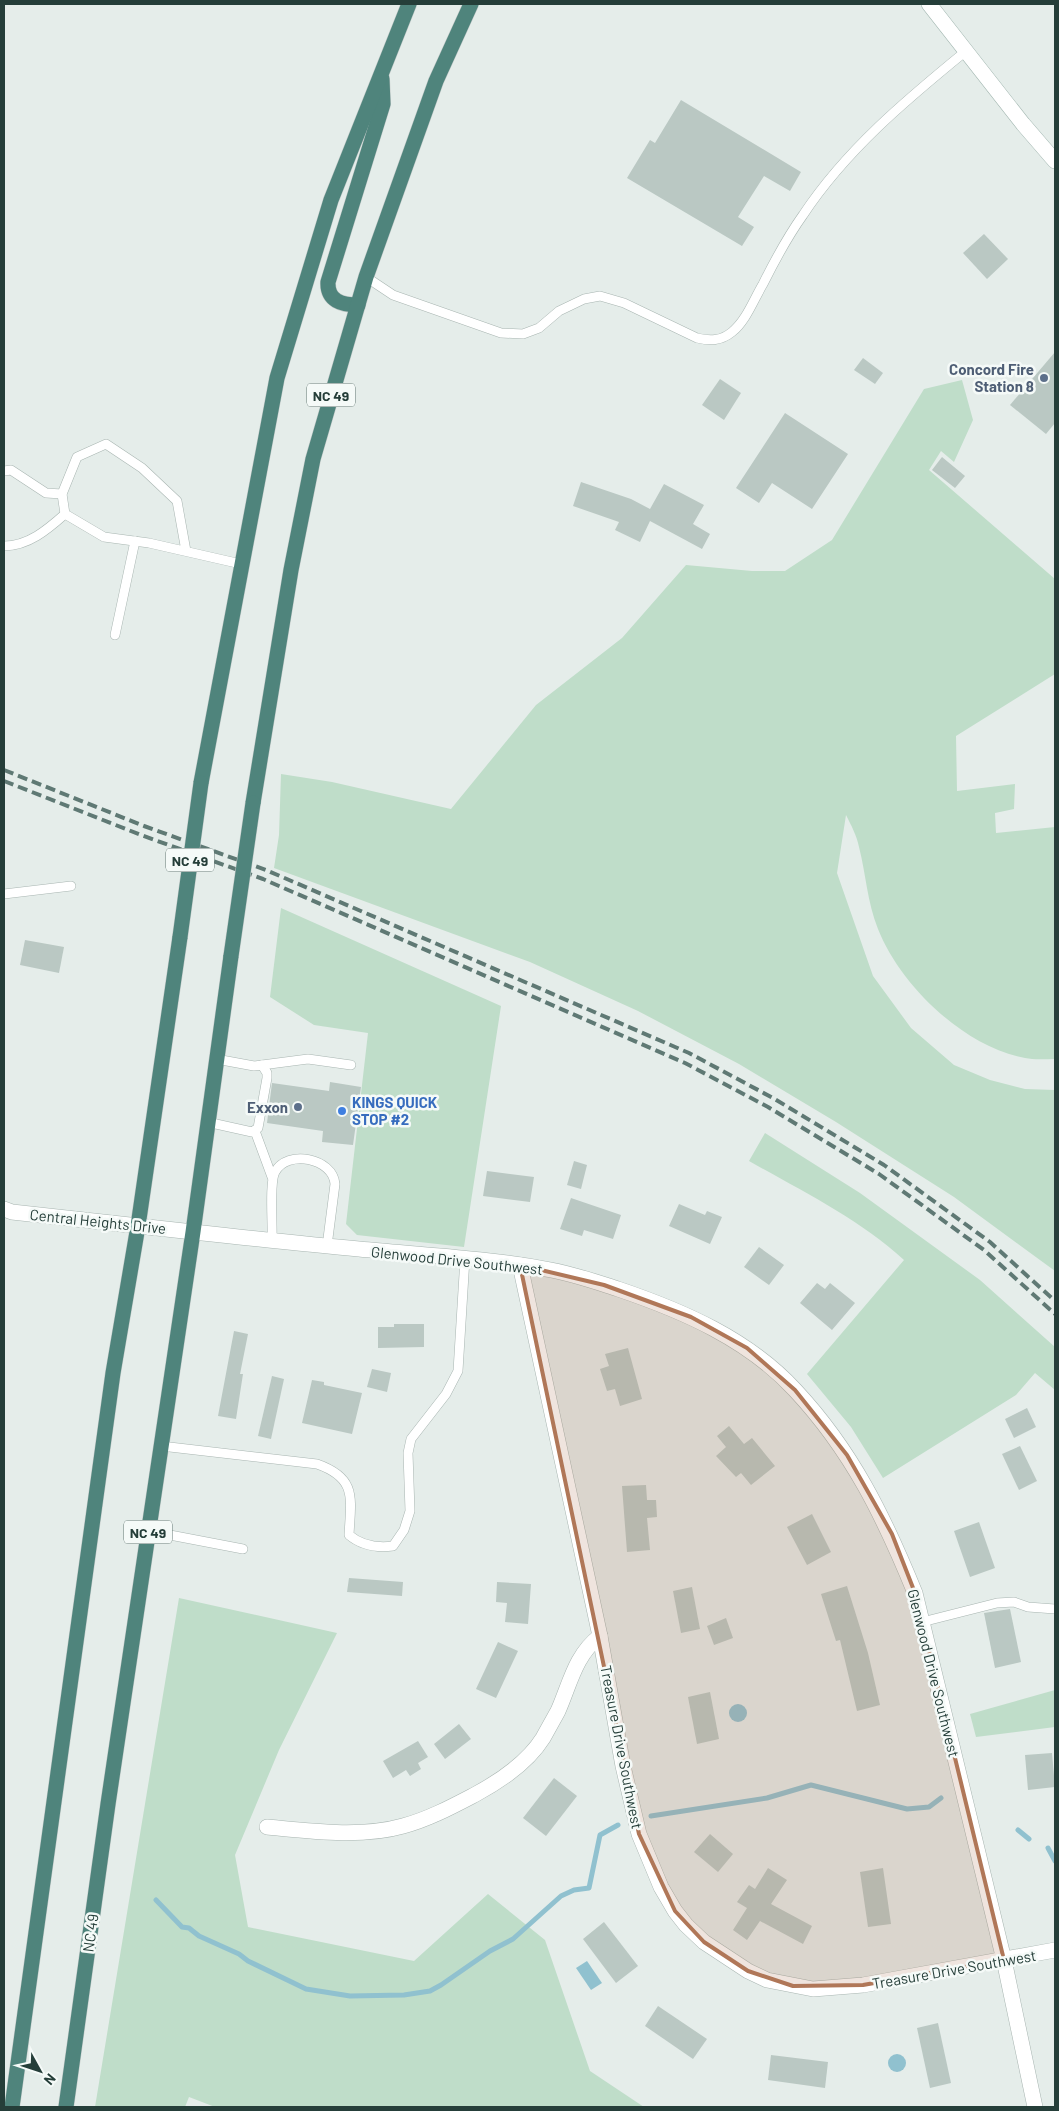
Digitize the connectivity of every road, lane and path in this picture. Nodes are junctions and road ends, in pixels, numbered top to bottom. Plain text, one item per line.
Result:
1 (409, 4) edge
2 (464, 4) edge
3 (471, 4) edge
4 (929, 4) edge
5 (459, 29) junction
6 (966, 51) junction
7 (382, 72) junction
8 (1055, 161) edge
9 (366, 277) junction
10 (358, 305) junction
11 (4, 472) edge
12 (62, 494) junction
13 (65, 514) junction
14 (135, 541) junction
15 (4, 546) edge
16 (186, 551) junction
17 (241, 564) junction
18 (115, 635) dead end
19 (71, 886) dead end
20 (4, 894) edge
21 (216, 1059) junction
22 (262, 1065) junction
23 (351, 1065) dead end
24 (207, 1122) junction
25 (255, 1131) junction
26 (272, 1177) junction
27 (4, 1209) edge
28 (138, 1226) junction
29 (193, 1232) junction
30 (272, 1241) junction
31 (327, 1246) junction
32 (465, 1258) junction
33 (520, 1265) junction
34 (162, 1446) junction
35 (148, 1531) junction
36 (243, 1549) dead end
37 (1055, 1609) edge
38 (922, 1622) junction
39 (600, 1636) junction
40 (266, 1827) dead end
41 (1055, 1950) edge
42 (1004, 1960) junction
43 (12, 2107) edge
44 (66, 2107) edge
45 (1035, 2107) edge

1 - 7 highway, NC 49
2 - 5 highway
3 - 5 highway, NC 49 / NC 49
4 - 6 street
5 - 9 highway, NC 49 / NC 49
6 - 8 street
6 - 9 lane
7 - 10 highway
7 - 17 highway, NC 49
9 - 10 highway, NC 49 / NC 49
10 - 21 highway, NC 49 / NC 49, bridge
11 - 12 lane
12 - 13 lane
12 - 16 lane
13 - 14 lane
13 - 15 lane
14 - 16 lane
14 - 18 lane
16 - 17 lane
17 - 28 highway, NC 49, bridge
19 - 20 lane
21 - 22 lane
21 - 24 highway, NC 49 / NC 49
22 - 23 lane
22 - 25 lane
24 - 25 lane
24 - 29 highway, NC 49 / NC 49
25 - 26 lane
26 - 30 lane
26 - 31 lane
27 - 28 street, Central Heights Drive
28 - 29 street, Central Heights Drive
28 - 43 highway, NC 49
29 - 30 street, Glenwood Drive Southwest
29 - 34 highway, NC 49 / NC 49
30 - 31 street, Glenwood Drive Southwest
31 - 32 street, Glenwood Drive Southwest
32 - 33 street, Glenwood Drive Southwest
32 - 34 lane
33 - 38 street, Glenwood Drive Southwest
33 - 39 street, Treasure Drive Southwest
34 - 35 highway, NC 49 / NC 49
35 - 36 lane
35 - 44 highway, NC 49 / NC 49
37 - 38 lane
38 - 42 street, Glenwood Drive Southwest
39 - 40 street
39 - 42 street, Treasure Drive Southwest
41 - 42 street, Treasure Drive Southwest
42 - 45 street, Glenwood Drive Southwest

